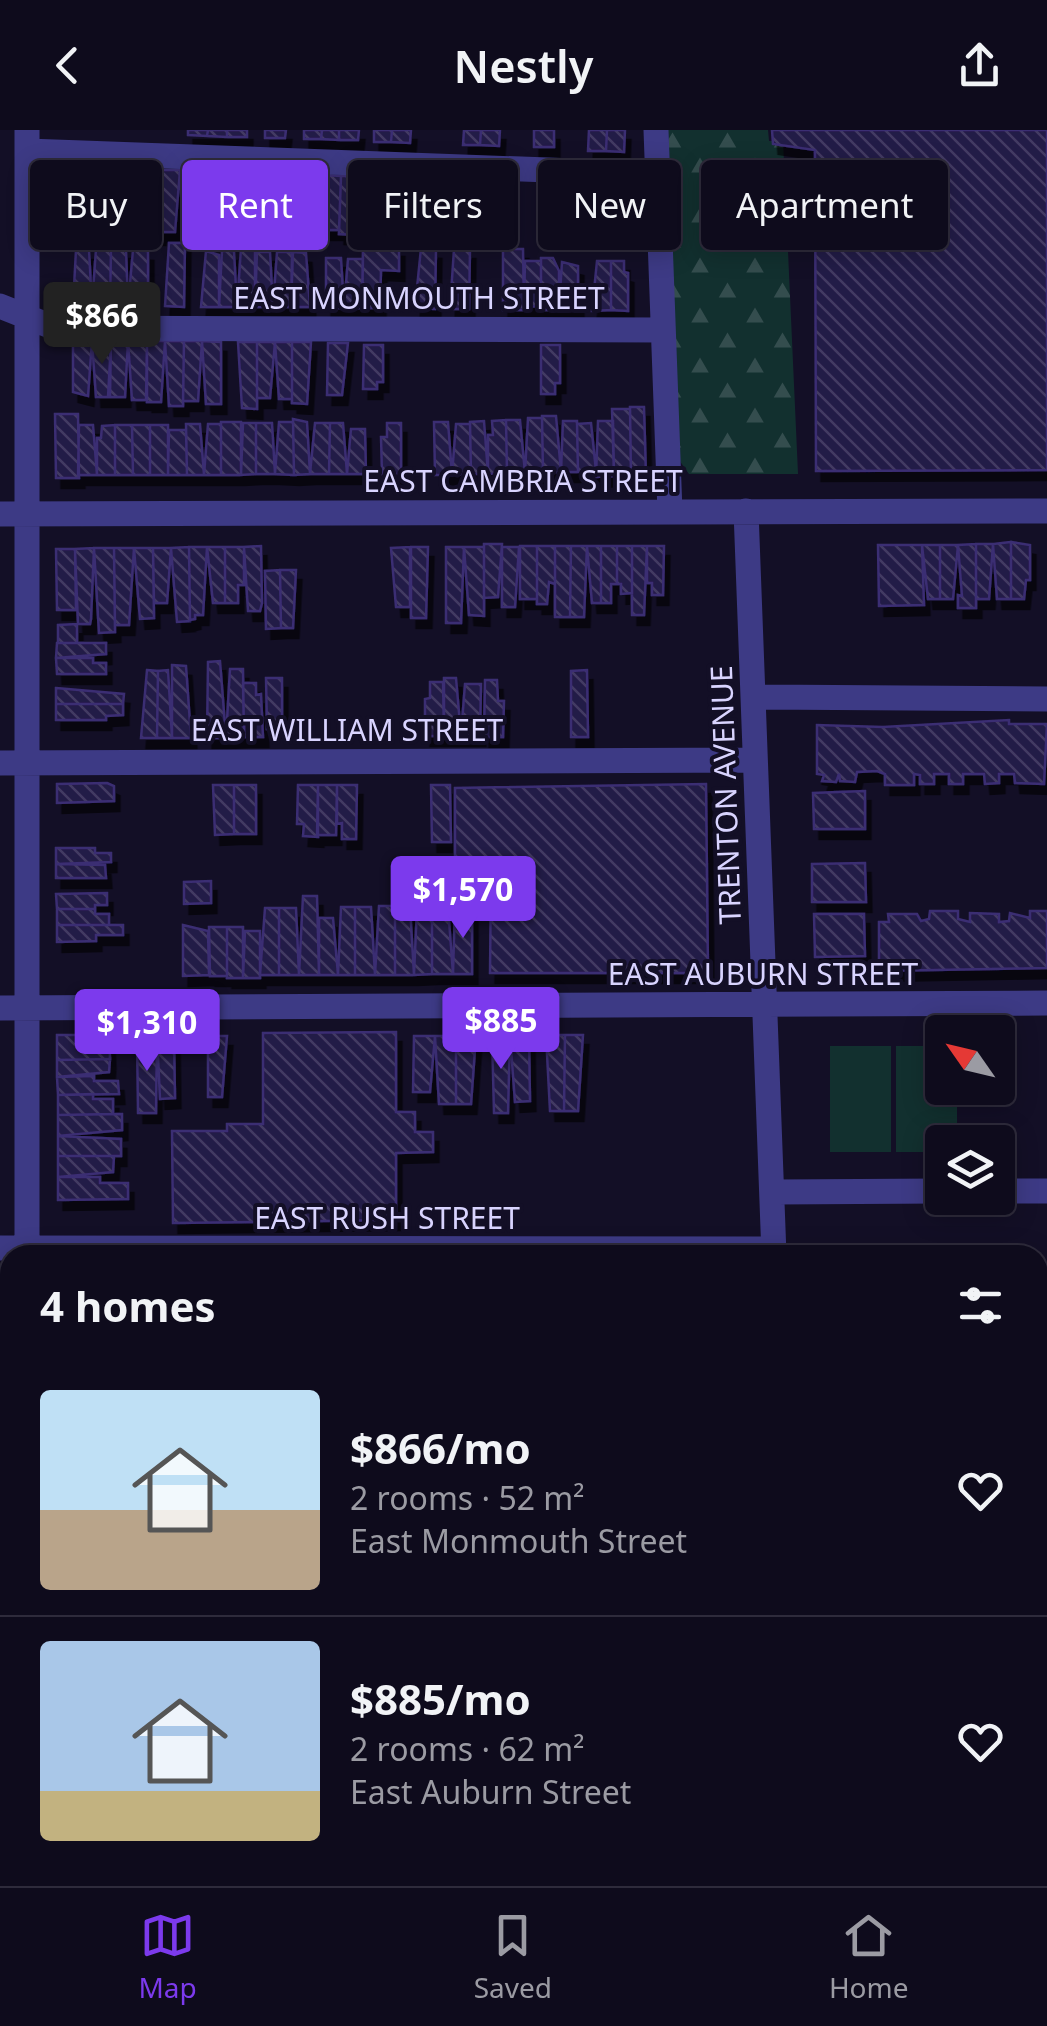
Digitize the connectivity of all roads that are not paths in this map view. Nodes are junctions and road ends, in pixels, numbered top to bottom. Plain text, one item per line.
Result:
1 (656, 130) edge
2 (27, 141) edge
3 (657, 160) edge
4 (538, 168) edge
5 (660, 250) edge
6 (12, 310) edge
7 (663, 330) junction
8 (1047, 510) edge
9 (746, 511) junction
10 (670, 512) junction
11 (12, 514) edge
12 (754, 698) junction
13 (1047, 699) edge
14 (755, 760) junction
15 (12, 763) edge
16 (1047, 1003) edge
17 (767, 1007) junction
18 (13, 1008) edge
19 (925, 1191) edge
20 (1015, 1191) edge
21 (1047, 1191) edge
22 (774, 1192) junction
23 (28, 1245) edge
24 (774, 1245) edge

1 - 3 street
2 - 4 street
2 - 6 street
5 - 7 street
6 - 7 street, EAST MONMOUTH STREET
6 - 11 street
7 - 10 street
8 - 9 street, EAST CAMBRIA STREET
9 - 10 street, EAST CAMBRIA STREET
9 - 12 street, TRENTON AVENUE
10 - 11 street, EAST CAMBRIA STREET
11 - 15 street
12 - 13 street
12 - 14 street, TRENTON AVENUE
14 - 15 street, EAST WILLIAM STREET
14 - 17 street, TRENTON AVENUE
15 - 18 street
16 - 17 street, EAST AUBURN STREET
17 - 18 street, EAST AUBURN STREET
17 - 22 street, TRENTON AVENUE
18 - 23 street
19 - 22 street
20 - 21 street
22 - 24 street, TRENTON AVENUE

